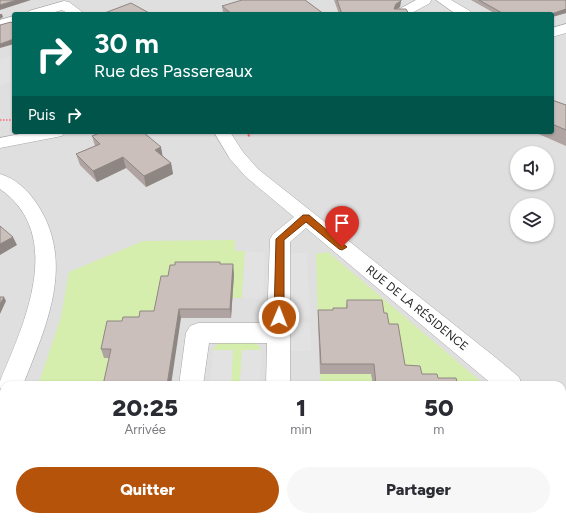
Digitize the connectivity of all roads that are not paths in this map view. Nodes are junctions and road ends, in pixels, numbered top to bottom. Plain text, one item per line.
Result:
1 (425, 0) edge
2 (442, 0) edge
3 (41, 12) edge
4 (75, 12) edge
5 (404, 12) edge
6 (462, 12) edge
7 (12, 21) edge
8 (0, 24) edge
9 (566, 28) edge
10 (554, 32) edge
11 (46, 134) edge
12 (223, 134) edge
13 (0, 143) edge
14 (0, 180) edge
15 (306, 218) junction
16 (279, 333) junction
17 (13, 381) edge
18 (192, 381) edge
19 (278, 381) edge
20 (505, 381) edge

1 - 5 street
2 - 6 street
3 - 4 street
7 - 8 street
9 - 10 street
11 - 13 street
12 - 15 street, RUE DE LA RÉSIDENCE
14 - 17 street
15 - 16 street
15 - 20 street, RUE DE LA RÉSIDENCE
16 - 18 street
16 - 19 street

